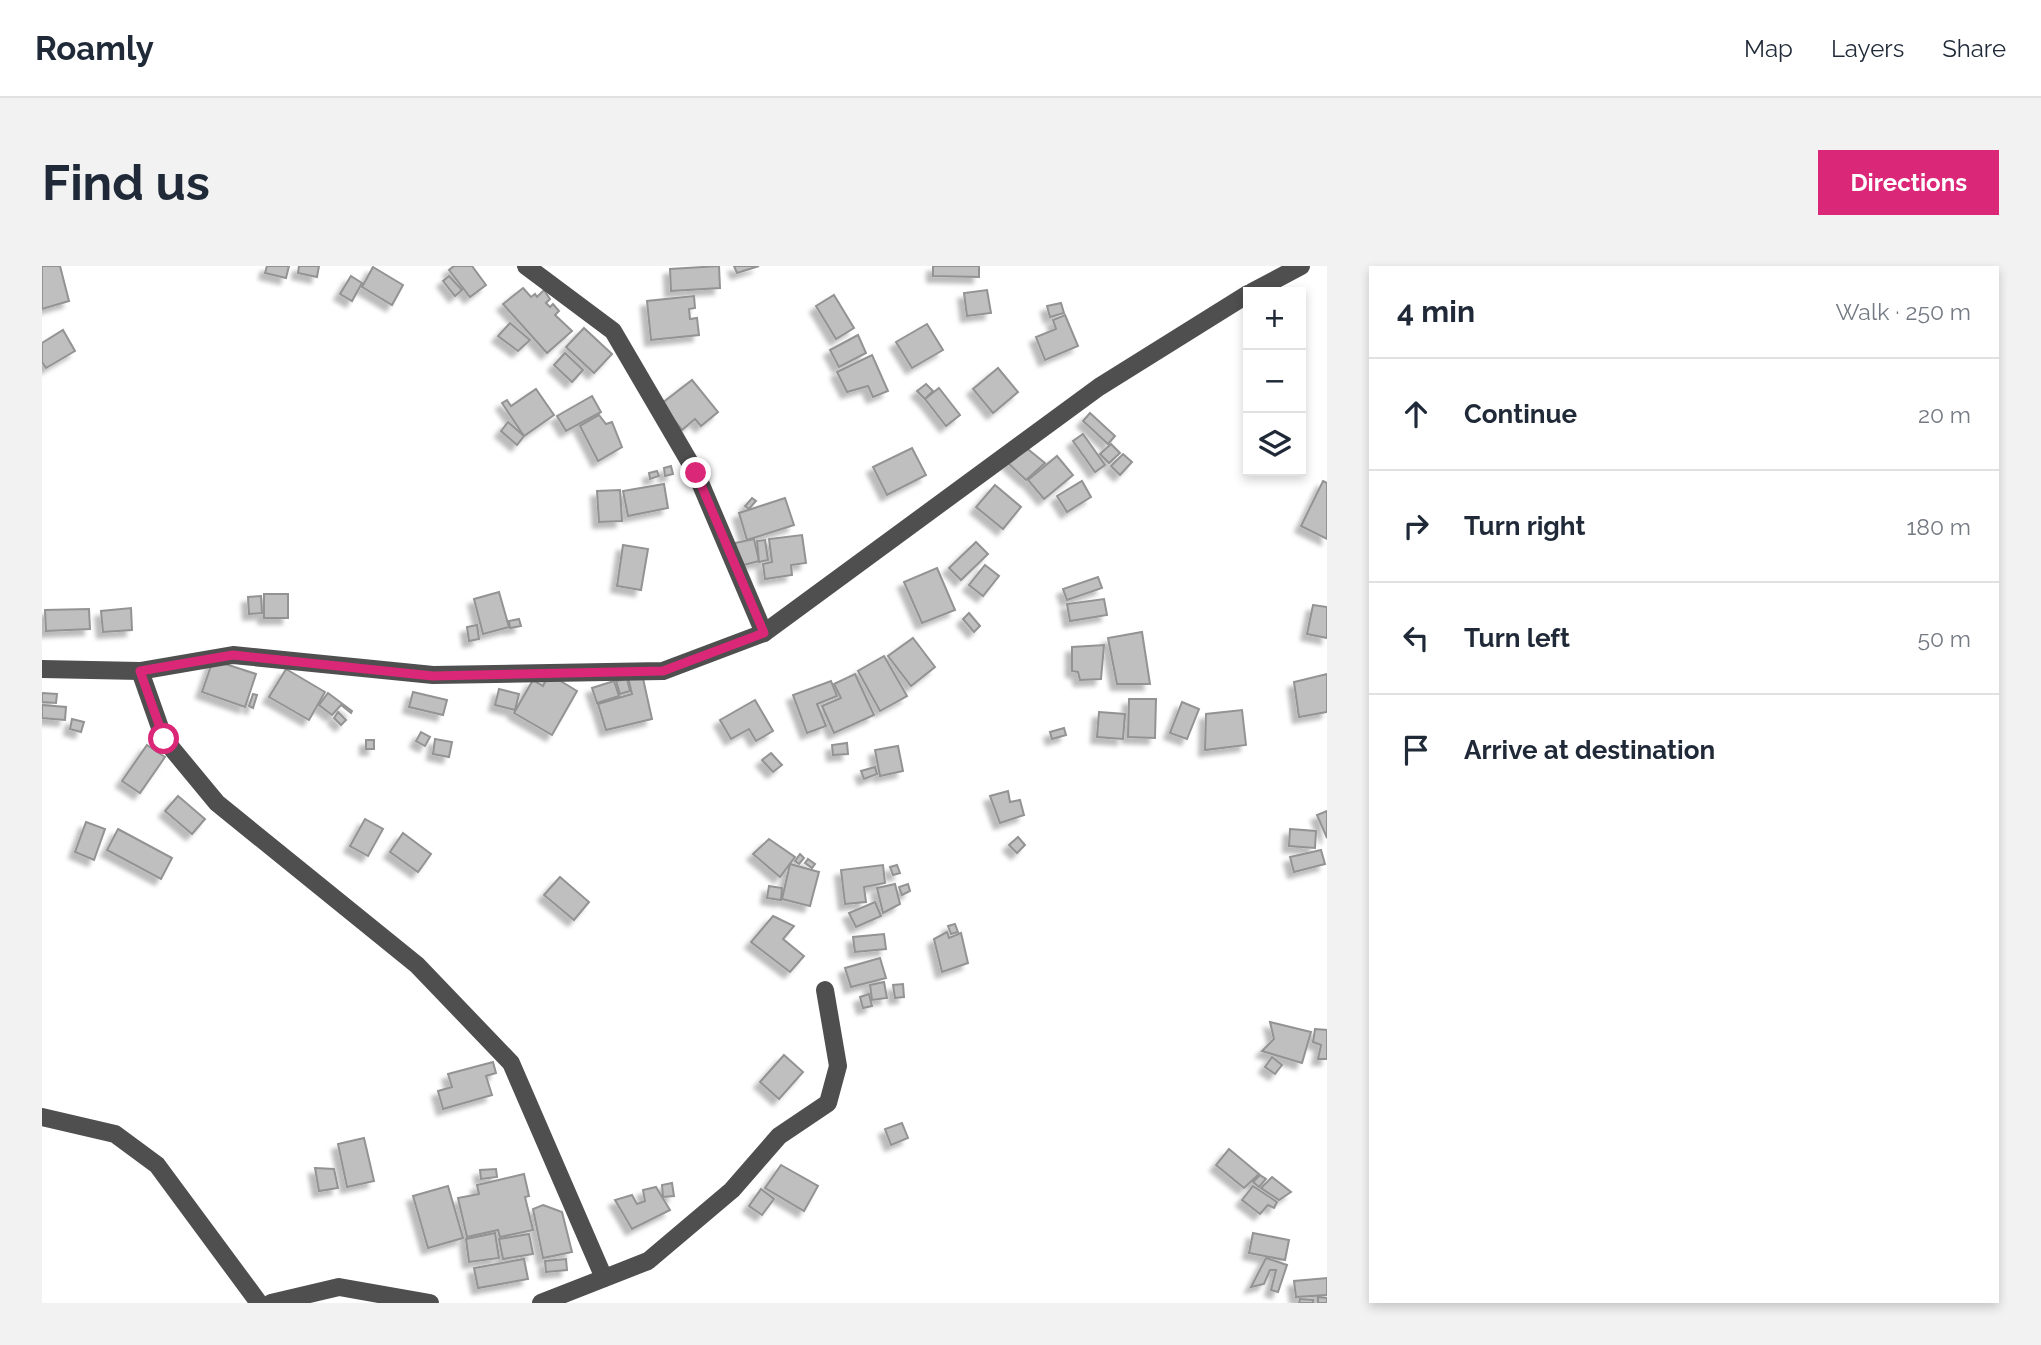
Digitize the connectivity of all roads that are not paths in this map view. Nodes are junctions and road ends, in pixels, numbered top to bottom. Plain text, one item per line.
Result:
1 (526, 266) edge
2 (1301, 266) edge
3 (1261, 287) edge
4 (1243, 297) edge
5 (764, 633) junction
6 (42, 669) edge
7 (140, 671) junction
8 (825, 990) dead end
9 (42, 1117) edge
10 (604, 1278) junction
11 (260, 1303) edge
12 (271, 1303) edge
13 (430, 1303) edge
14 (541, 1303) edge

1 - 5 street
2 - 3 street
4 - 5 street
5 - 7 street
6 - 7 street
7 - 10 street
8 - 10 street
9 - 11 street
10 - 14 street
12 - 13 street

